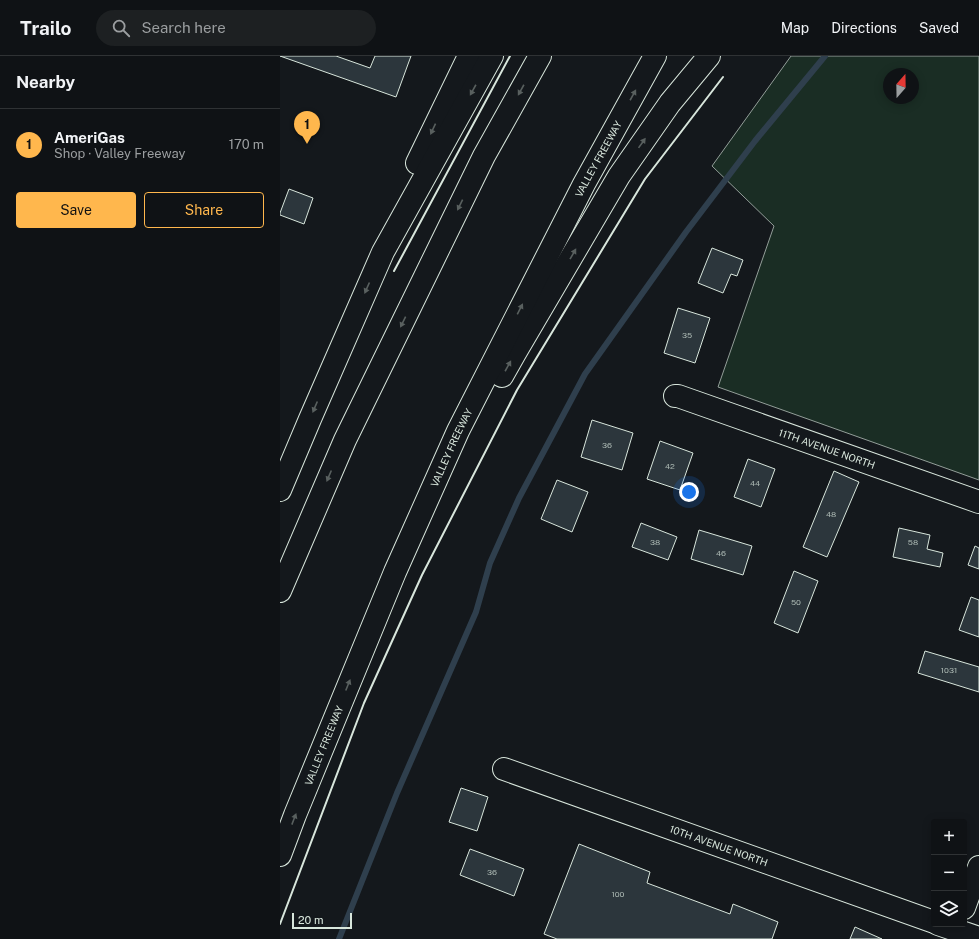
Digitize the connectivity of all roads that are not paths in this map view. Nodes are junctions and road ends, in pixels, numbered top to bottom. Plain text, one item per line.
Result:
1 (469, 56) edge
2 (492, 56) edge
3 (540, 56) edge
4 (655, 56) edge
5 (709, 56) edge
6 (383, 252) junction
7 (675, 396) dead end
8 (280, 490) edge
9 (979, 502) edge
10 (395, 572) junction
11 (280, 591) edge
12 (504, 770) dead end
13 (280, 855) edge
14 (979, 867) edge
15 (967, 900) edge
16 (931, 921) edge
17 (951, 929) edge
18 (979, 938) edge

1 -> 6 main road
2 -> 6 main road
3 -> 11 main road
10 -> 4 main road, VALLEY FREEWAY
10 -> 5 main road
6 -> 8 main road
7 - 9 main road, 11TH AVENUE NORTH
13 -> 10 main road, VALLEY FREEWAY
12 - 16 main road, 10TH AVENUE NORTH
14 - 15 main road
17 - 18 main road

